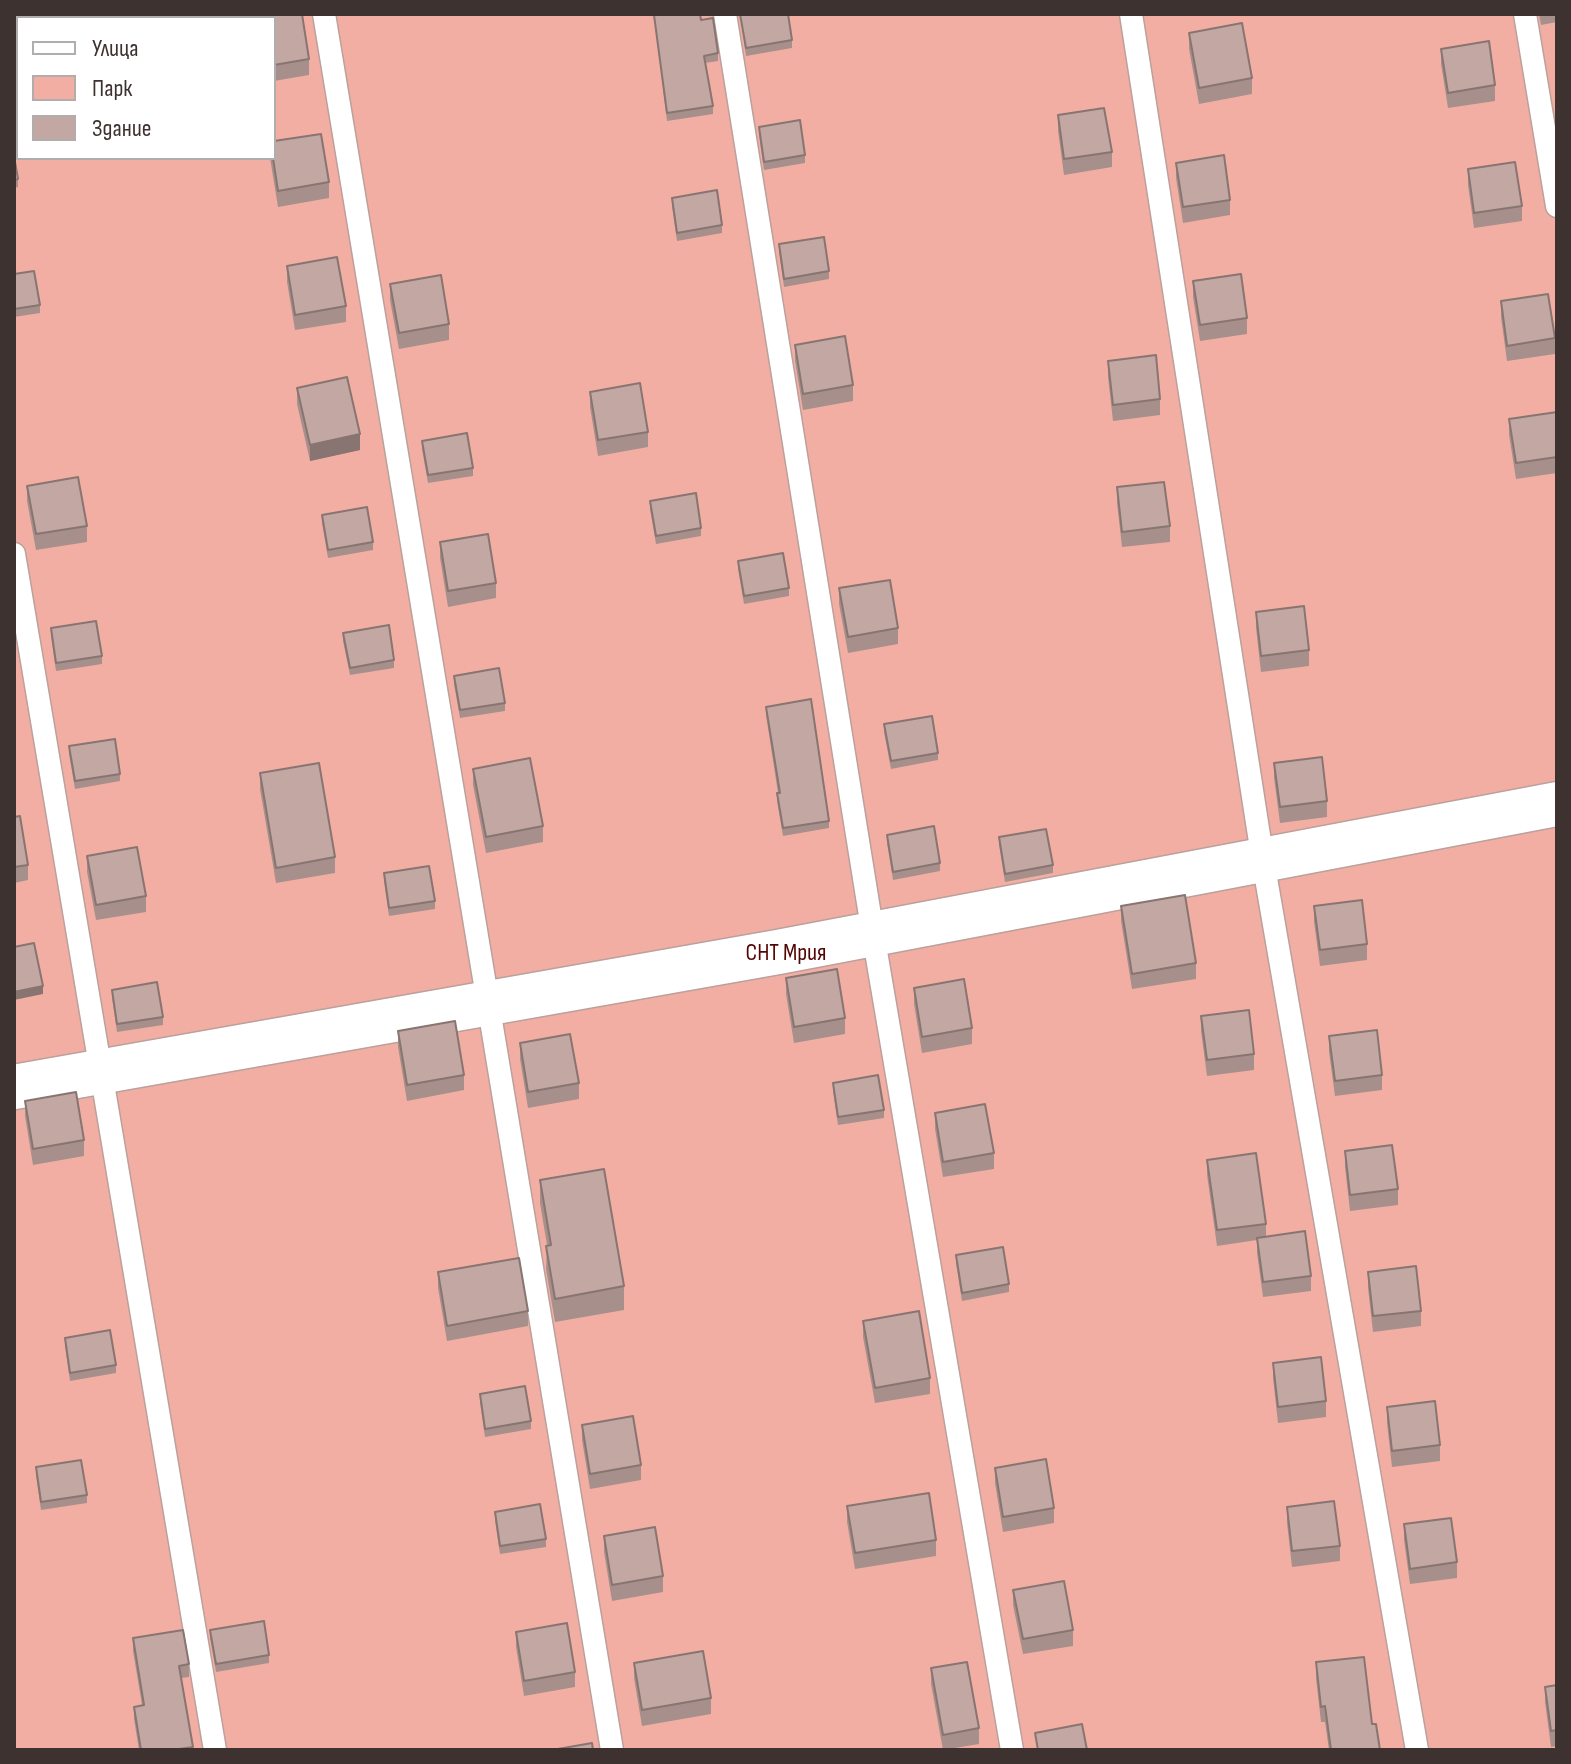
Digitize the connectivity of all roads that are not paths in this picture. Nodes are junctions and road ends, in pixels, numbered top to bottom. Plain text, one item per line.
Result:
1 (324, 14) edge
2 (725, 14) edge
3 (1131, 14) edge
4 (1525, 14) edge
5 (1557, 206) edge
6 (14, 554) edge
7 (1557, 804) edge
8 (1263, 861) junction
9 (873, 934) junction
10 (488, 1002) junction
11 (102, 1072) junction
12 (14, 1087) edge
13 (215, 1750) edge
14 (612, 1750) edge
15 (1012, 1750) edge
16 (1417, 1750) edge

1 - 10 lane
2 - 9 lane
3 - 8 lane
4 - 5 lane
6 - 11 lane
7 - 8 street
8 - 9 street
8 - 16 lane
9 - 10 street
9 - 15 lane
10 - 11 street
10 - 14 lane
11 - 12 street
11 - 13 lane

